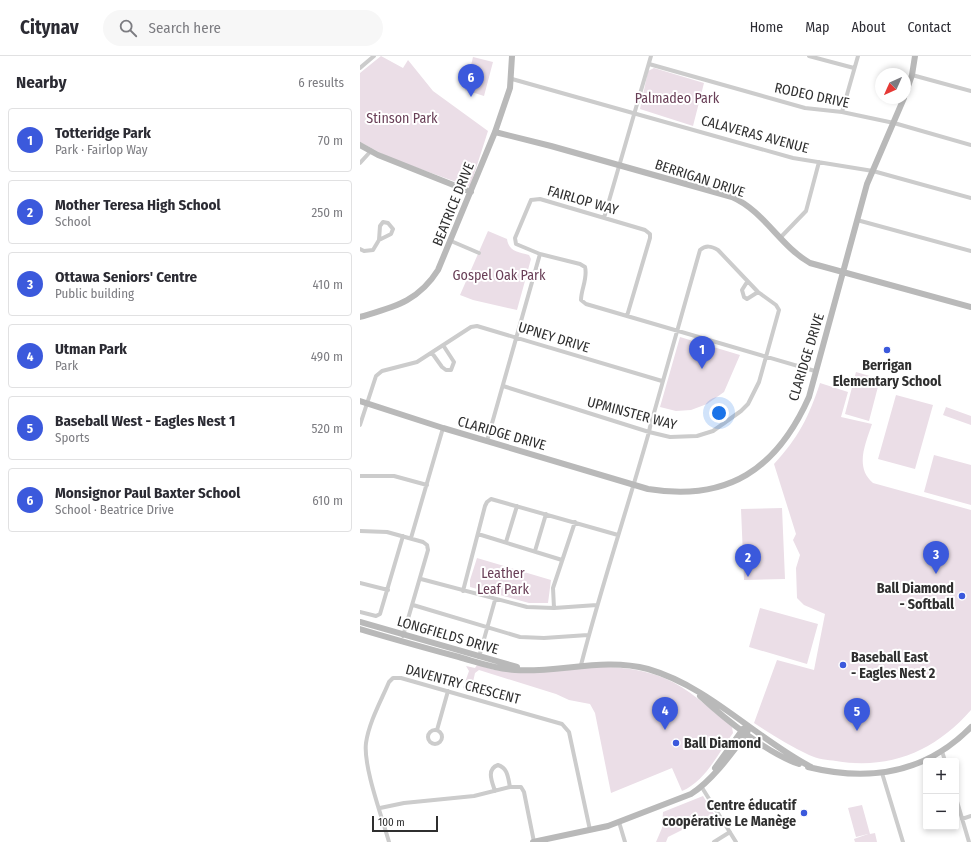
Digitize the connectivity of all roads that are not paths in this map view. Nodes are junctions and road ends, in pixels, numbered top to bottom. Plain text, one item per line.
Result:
1 (374, 56) edge
2 (512, 56) edge
3 (652, 56) edge
4 (809, 56) edge
5 (858, 56) edge
6 (915, 56) edge
7 (649, 64) junction
8 (360, 68) edge
9 (854, 68) junction
10 (912, 76) joint
11 (512, 79) junction
12 (971, 91) edge
13 (902, 104) edge
14 (635, 112) junction
15 (842, 112) junction
16 (894, 122) junction
17 (495, 132) junction
18 (360, 145) edge
19 (971, 145) edge
20 (370, 152) junction
21 (819, 162) junction
22 (360, 163) edge
23 (618, 166) junction
24 (873, 171) junction
25 (471, 192) junction
26 (971, 198) edge
27 (604, 218) junction
28 (857, 220) junction
29 (780, 238) junction
30 (379, 240) junction
31 (451, 241) junction
32 (360, 249) edge
33 (971, 251) edge
34 (479, 253) dead end
35 (540, 254) junction
36 (843, 272) junction
37 (747, 282) junction
38 (758, 292) junction
39 (971, 307) edge
40 (627, 316) junction
41 (360, 318) edge
42 (676, 331) junction
43 (516, 337) junction
44 (443, 345) junction
45 (432, 352) junction
46 (766, 358) junction
47 (815, 371) junction
48 (662, 381) junction
49 (503, 386) junction
50 (360, 401) edge
51 (368, 404) junction
52 (360, 425) edge
53 (443, 428) junction
54 (648, 432) junction
55 (487, 441) junction
56 (360, 476) edge
57 (427, 485) junction
58 (634, 485) junction
59 (517, 506) junction
60 (546, 514) junction
61 (575, 522) junction
62 (360, 531) edge
63 (478, 534) junction
64 (618, 535) junction
65 (403, 536) junction
66 (411, 538) junction
67 (506, 542) junction
68 (534, 551) junction
69 (562, 560) junction
70 (421, 579) junction
71 (360, 582) edge
72 (388, 590) junction
73 (463, 591) junction
74 (495, 600) junction
75 (413, 605) junction
76 (597, 605) junction
77 (554, 608) junction
78 (360, 612) edge
79 (360, 622) edge
80 (488, 628) junction
81 (360, 629) edge
82 (588, 635) junction
83 (403, 637) junction
84 (478, 659) junction
85 (580, 665) junction
86 (693, 690) junction
87 (448, 691) junction
88 (748, 726) junction
89 (971, 727) edge
90 (437, 730) dead end
91 (741, 730) junction
92 (747, 734) junction
93 (942, 751) junction
94 (944, 758) edge
95 (811, 767) junction
96 (882, 773) junction
97 (706, 781) junction
98 (701, 786) junction
99 (510, 787) junction
100 (495, 791) junction
101 (380, 808) junction
102 (959, 808) edge
103 (971, 816) edge
104 (962, 819) junction
105 (618, 822) junction
106 (590, 830) junction
107 (730, 832) junction
108 (389, 842) edge
109 (534, 842) edge
110 (625, 842) edge
111 (714, 842) edge
112 (736, 842) edge
113 (903, 842) edge
114 (969, 842) edge

1 - 8 street
2 - 11 street, BEATRICE DRIVE
3 - 7 street
4 - 9 street
5 - 9 street
6 - 10 street
7 - 14 street
7 - 15 street, RODEO DRIVE
9 - 15 street
10 - 12 street
11 - 14 street, CALAVERAS AVENUE
11 - 17 street, BEATRICE DRIVE
13 - 16 street, CLARIDGE DRIVE
14 - 21 street, CALAVERAS AVENUE
14 - 23 street
15 - 16 street, RODEO DRIVE
16 - 19 street, RODEO DRIVE
16 - 24 street, CLARIDGE DRIVE
17 - 23 street, BERRIGAN DRIVE
17 - 25 street, BEATRICE DRIVE
18 - 20 street
20 - 22 street
20 - 25 street
21 - 24 street, CALAVERAS AVENUE
21 - 29 street
23 - 27 street
23 - 29 street, BERRIGAN DRIVE
24 - 26 street, CALAVERAS AVENUE
24 - 28 street, CLARIDGE DRIVE
25 - 31 street, BEATRICE DRIVE
27 - 35 street, FAIRLOP WAY
27 - 40 street, FAIRLOP WAY
28 - 33 street
28 - 36 street, CLARIDGE DRIVE
29 - 36 street, BERRIGAN DRIVE
30 - 30 street
30 - 32 street
31 - 34 street
31 - 41 street, BEATRICE DRIVE
35 - 40 street, FAIRLOP WAY
35 - 43 street
36 - 39 street, BERRIGAN DRIVE
36 - 47 street, CLARIDGE DRIVE
37 - 38 street
37 - 38 street
37 - 42 street
38 - 46 street, UPMINSTER WAY
40 - 42 street, FAIRLOP WAY
42 - 46 street, FAIRLOP WAY
42 - 48 street
43 - 44 street, UPNEY DRIVE
43 - 48 street, UPNEY DRIVE
43 - 49 street
44 - 45 street, UPNEY DRIVE
44 - 45 street
45 - 51 street, UPNEY DRIVE
46 - 47 street, FAIRLOP WAY
46 - 54 street, UPMINSTER WAY
47 - 58 street, CLARIDGE DRIVE
48 - 54 street
49 - 54 street, UPMINSTER WAY
49 - 55 street
50 - 51 street, CLARIDGE DRIVE
51 - 52 street, UPNEY DRIVE
51 - 53 street, CLARIDGE DRIVE
53 - 55 street, CLARIDGE DRIVE
53 - 57 street
54 - 58 street
55 - 58 street, CLARIDGE DRIVE
56 - 57 street
57 - 66 street
58 - 64 street
59 - 60 street
59 - 63 street
59 - 67 street
60 - 61 street
60 - 68 street
61 - 64 street
61 - 69 street
62 - 65 street
63 - 67 street
63 - 73 street
64 - 76 street
65 - 66 street
65 - 72 street
66 - 70 street
67 - 68 street
68 - 69 street
69 - 77 street
70 - 73 street
70 - 75 street
71 - 72 street
72 - 78 street
73 - 74 street
74 - 77 street
74 - 80 street
75 - 80 street
75 - 83 street
76 - 77 street
76 - 82 street
79 - 83 street, LONGFIELDS DRIVE
80 - 82 street
80 - 84 street
81 - 83 street, LONGFIELDS DRIVE
82 - 85 street
83 - 84 street, LONGFIELDS DRIVE
84 - 85 street, LONGFIELDS DRIVE
85 - 86 street, LONGFIELDS DRIVE
86 - 88 street, LONGFIELDS DRIVE
86 - 91 street, LONGFIELDS DRIVE
87 - 90 street
87 - 101 street, DAVENTRY CRESCENT
87 - 106 street, DAVENTRY CRESCENT
88 - 91 street
88 - 92 street
88 - 95 street, LONGFIELDS DRIVE
89 - 93 street, LONGFIELDS DRIVE
91 - 92 street, LONGFIELDS DRIVE
91 - 97 street
92 - 95 street, LONGFIELDS DRIVE
92 - 97 street
93 - 94 street
93 - 96 street, LONGFIELDS DRIVE
95 - 96 street, LONGFIELDS DRIVE
96 - 113 street
97 - 98 street
98 - 105 street
98 - 107 street
99 - 100 street
99 - 100 street
99 - 109 street
100 - 101 street
101 - 108 street, DAVENTRY CRESCENT
102 - 104 street
103 - 104 street
104 - 114 street
105 - 106 street
105 - 110 street
106 - 109 street
107 - 111 street
107 - 112 street

